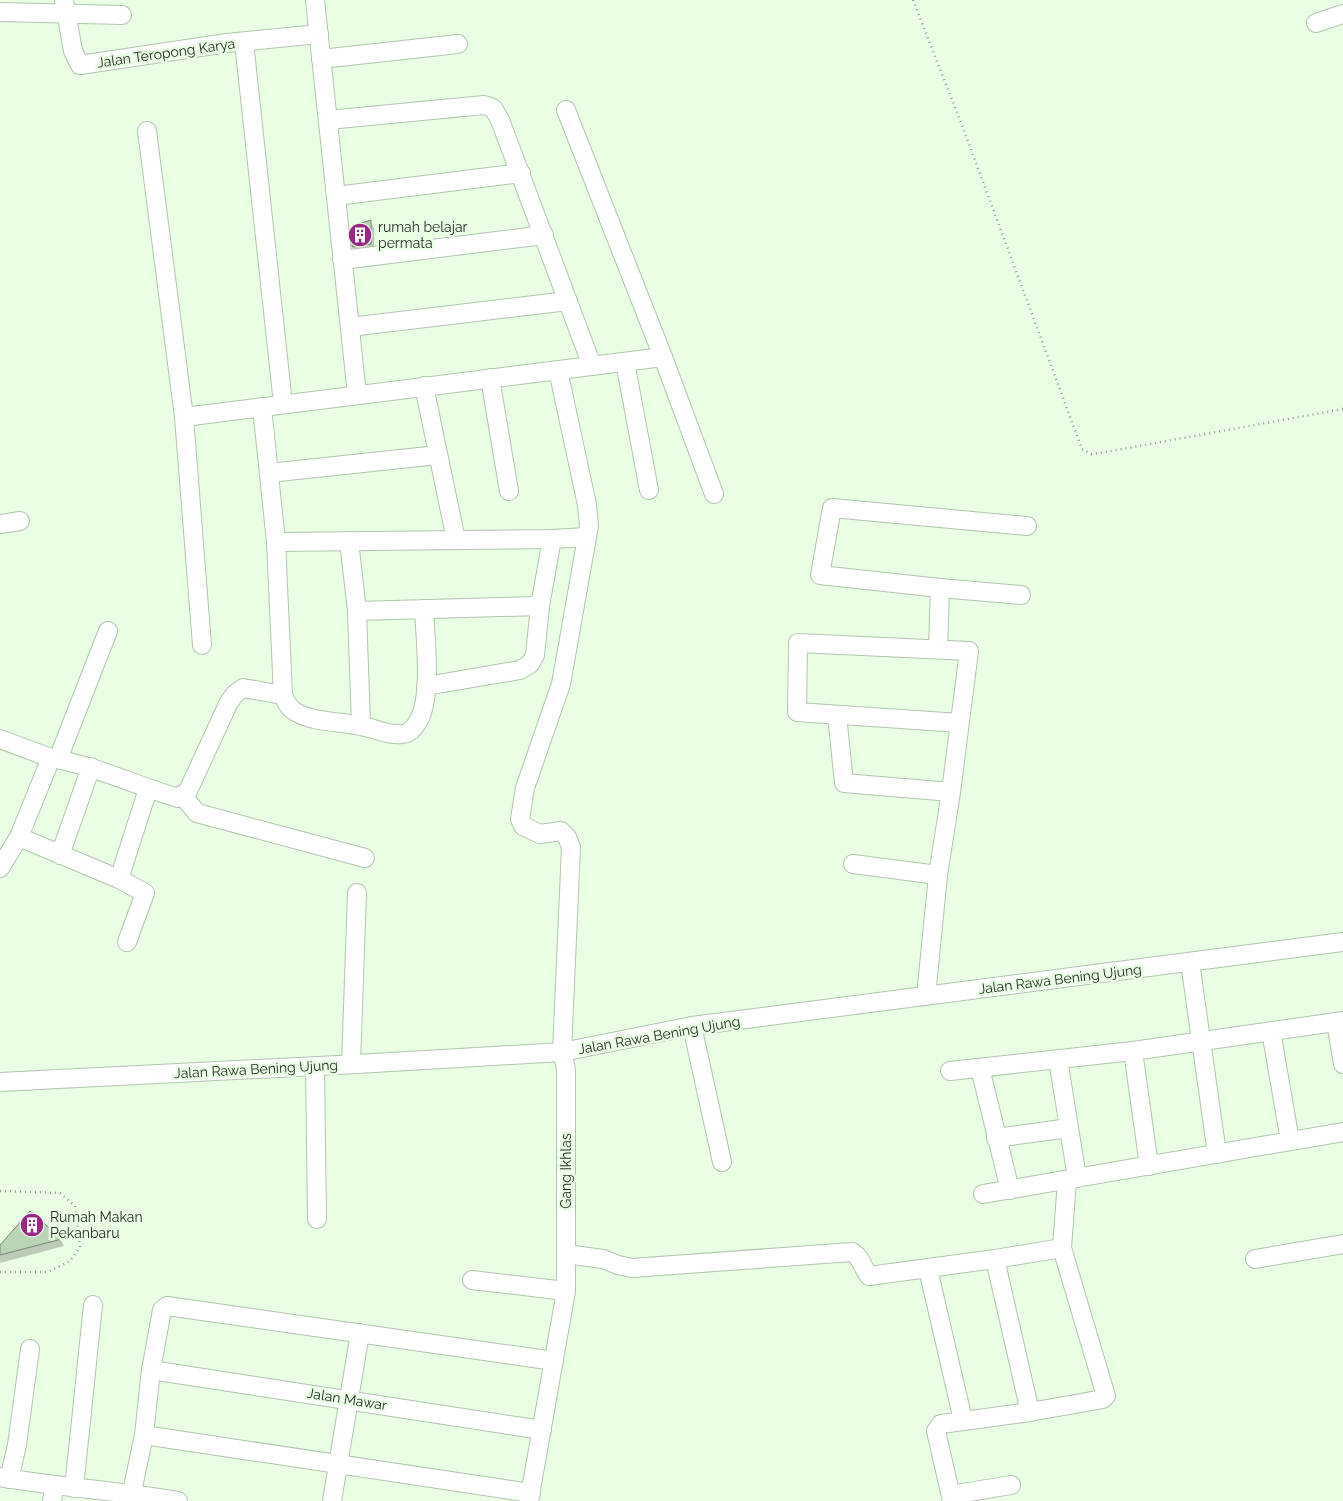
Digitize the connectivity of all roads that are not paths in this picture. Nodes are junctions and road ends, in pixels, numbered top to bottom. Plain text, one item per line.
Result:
1 (315, 0) edge
2 (66, 6) edge
3 (0, 12) edge
4 (1343, 14) edge
5 (122, 15) dead end
6 (1316, 23) dead end
7 (319, 34) junction
8 (244, 42) junction
9 (458, 44) dead end
10 (322, 59) junction
11 (566, 110) dead end
12 (328, 120) junction
13 (147, 131) dead end
14 (521, 173) junction
15 (336, 196) junction
16 (544, 235) junction
17 (342, 260) junction
18 (568, 301) junction
19 (350, 327) junction
20 (662, 357) junction
21 (624, 362) junction
22 (592, 366) junction
23 (558, 370) junction
24 (490, 378) junction
25 (424, 386) junction
26 (357, 395) junction
27 (283, 404) junction
28 (262, 406) junction
29 (184, 417) junction
30 (438, 455) junction
31 (269, 473) junction
32 (649, 490) dead end
33 (509, 491) dead end
34 (714, 494) dead end
35 (20, 521) dead end
36 (0, 524) edge
37 (1027, 526) dead end
38 (586, 537) junction
39 (552, 539) junction
40 (456, 540) junction
41 (276, 542) junction
42 (349, 542) junction
43 (940, 588) junction
44 (1021, 596) dead end
45 (540, 606) junction
46 (424, 609) junction
47 (357, 611) junction
48 (108, 632) dead end
49 (202, 645) dead end
50 (938, 650) junction
51 (426, 686) junction
52 (283, 695) junction
53 (837, 714) junction
54 (960, 723) junction
55 (361, 725) junction
56 (0, 739) edge
57 (54, 758) junction
58 (91, 767) junction
59 (148, 789) junction
60 (951, 792) junction
61 (182, 795) junction
62 (19, 837) junction
63 (60, 854) junction
64 (365, 858) dead end
65 (853, 864) dead end
66 (0, 868) edge
67 (938, 875) junction
68 (119, 879) junction
69 (357, 893) dead end
70 (127, 942) dead end
71 (1343, 942) edge
72 (1190, 962) junction
73 (926, 996) junction
74 (1340, 1021) edge
75 (692, 1026) junction
76 (1271, 1031) junction
77 (1201, 1041) junction
78 (1133, 1051) junction
79 (562, 1052) junction
80 (1058, 1059) junction
81 (1343, 1062) edge
82 (351, 1064) junction
83 (315, 1066) junction
84 (980, 1068) junction
85 (950, 1072) dead end
86 (0, 1082) edge
87 (1069, 1128) junction
88 (1343, 1132) edge
89 (996, 1138) junction
90 (1290, 1141) junction
91 (1217, 1154) junction
92 (722, 1162) dead end
93 (1149, 1166) junction
94 (1072, 1179) junction
95 (1010, 1190) junction
96 (983, 1194) dead end
97 (317, 1219) dead end
98 (1343, 1244) edge
99 (1062, 1248) junction
100 (566, 1254) junction
101 (995, 1259) junction
102 (1255, 1259) dead end
103 (928, 1269) junction
104 (472, 1280) dead end
105 (566, 1291) junction
106 (93, 1305) dead end
107 (360, 1333) junction
108 (30, 1348) dead end
109 (554, 1361) junction
110 (151, 1370) junction
111 (349, 1399) junction
112 (1030, 1412) junction
113 (963, 1420) junction
114 (542, 1430) junction
115 (144, 1435) junction
116 (338, 1464) junction
117 (5, 1478) edge
118 (1011, 1485) dead end
119 (74, 1488) junction
120 (53, 1493) edge
121 (131, 1497) edge
122 (530, 1497) edge
123 (952, 1498) edge
124 (178, 1501) edge
125 (332, 1501) edge

1 - 7 street
2 - 3 street
2 - 5 street
2 - 8 street, Jalan Teropong Karya
4 - 6 street
7 - 8 street, Jalan Teropong Karya
7 - 10 street
8 - 27 street
9 - 10 street
10 - 12 street
11 - 20 street
12 - 14 street
12 - 15 street
13 - 29 street
14 - 15 street
14 - 16 street
15 - 17 street
16 - 17 street
16 - 18 street
17 - 19 street
18 - 19 street
18 - 22 street
19 - 26 street
20 - 21 street
20 - 34 street
21 - 22 street
21 - 32 street
22 - 23 street
23 - 24 street
23 - 38 street
24 - 25 street
24 - 33 street
25 - 26 street
25 - 30 street
26 - 27 street
27 - 28 street
28 - 29 street
28 - 31 street
29 - 49 street
30 - 31 street
30 - 40 street
31 - 41 street
35 - 36 street
37 - 43 street
38 - 39 street
38 - 79 street, Gang Ikhlas
39 - 40 street
39 - 45 street
40 - 42 street
41 - 42 street
41 - 52 street
42 - 47 street
43 - 44 street
43 - 50 street
45 - 46 street
45 - 51 street
46 - 47 street
46 - 51 street
47 - 55 street
48 - 57 street
50 - 53 street
50 - 54 street
51 - 55 street
52 - 55 street
52 - 61 street
53 - 54 street
53 - 60 street
54 - 60 street
56 - 57 street
57 - 58 street
57 - 62 street
58 - 59 street
58 - 63 street
59 - 61 street
59 - 68 street
60 - 67 street
61 - 64 street
62 - 63 street
62 - 66 street
63 - 68 street
65 - 67 street
67 - 73 street
68 - 70 street
69 - 82 street
71 - 72 street, Jalan Rawa Bening Ujung
72 - 73 street, Jalan Rawa Bening Ujung
72 - 77 street
73 - 75 street, Jalan Rawa Bening Ujung
74 - 76 street
74 - 81 street
75 - 79 street, Jalan Rawa Bening Ujung
75 - 92 street
76 - 77 street
76 - 90 street
77 - 78 street
77 - 91 street
78 - 80 street
78 - 93 street
79 - 82 street, Jalan Rawa Bening Ujung
79 - 100 street, Gang Ikhlas
80 - 84 street
80 - 87 street
82 - 83 street, Jalan Rawa Bening Ujung
83 - 86 street, Jalan Rawa Bening Ujung
83 - 97 street
84 - 85 street
84 - 89 street
87 - 89 street
87 - 94 street
88 - 90 street
89 - 95 street
90 - 91 street
91 - 93 street
93 - 94 street
94 - 95 street
94 - 99 street
95 - 96 street
98 - 102 street
99 - 101 street
99 - 112 street
100 - 103 street
100 - 105 street, Gang Ikhlas
101 - 103 street
101 - 112 street
103 - 113 street
104 - 105 street
105 - 109 street, Gang Ikhlas
106 - 119 street
107 - 109 street
107 - 110 street
107 - 111 street
108 - 117 street
109 - 114 street, Gang Ikhlas
110 - 111 street, Jalan Mawar
110 - 115 street
111 - 114 street, Jalan Mawar
111 - 116 street
112 - 113 street
113 - 123 street
114 - 122 street, Gang Ikhlas
115 - 116 street
115 - 121 street
116 - 122 street
116 - 125 street
117 - 120 street
118 - 123 street
119 - 120 street
119 - 121 street
121 - 124 street

